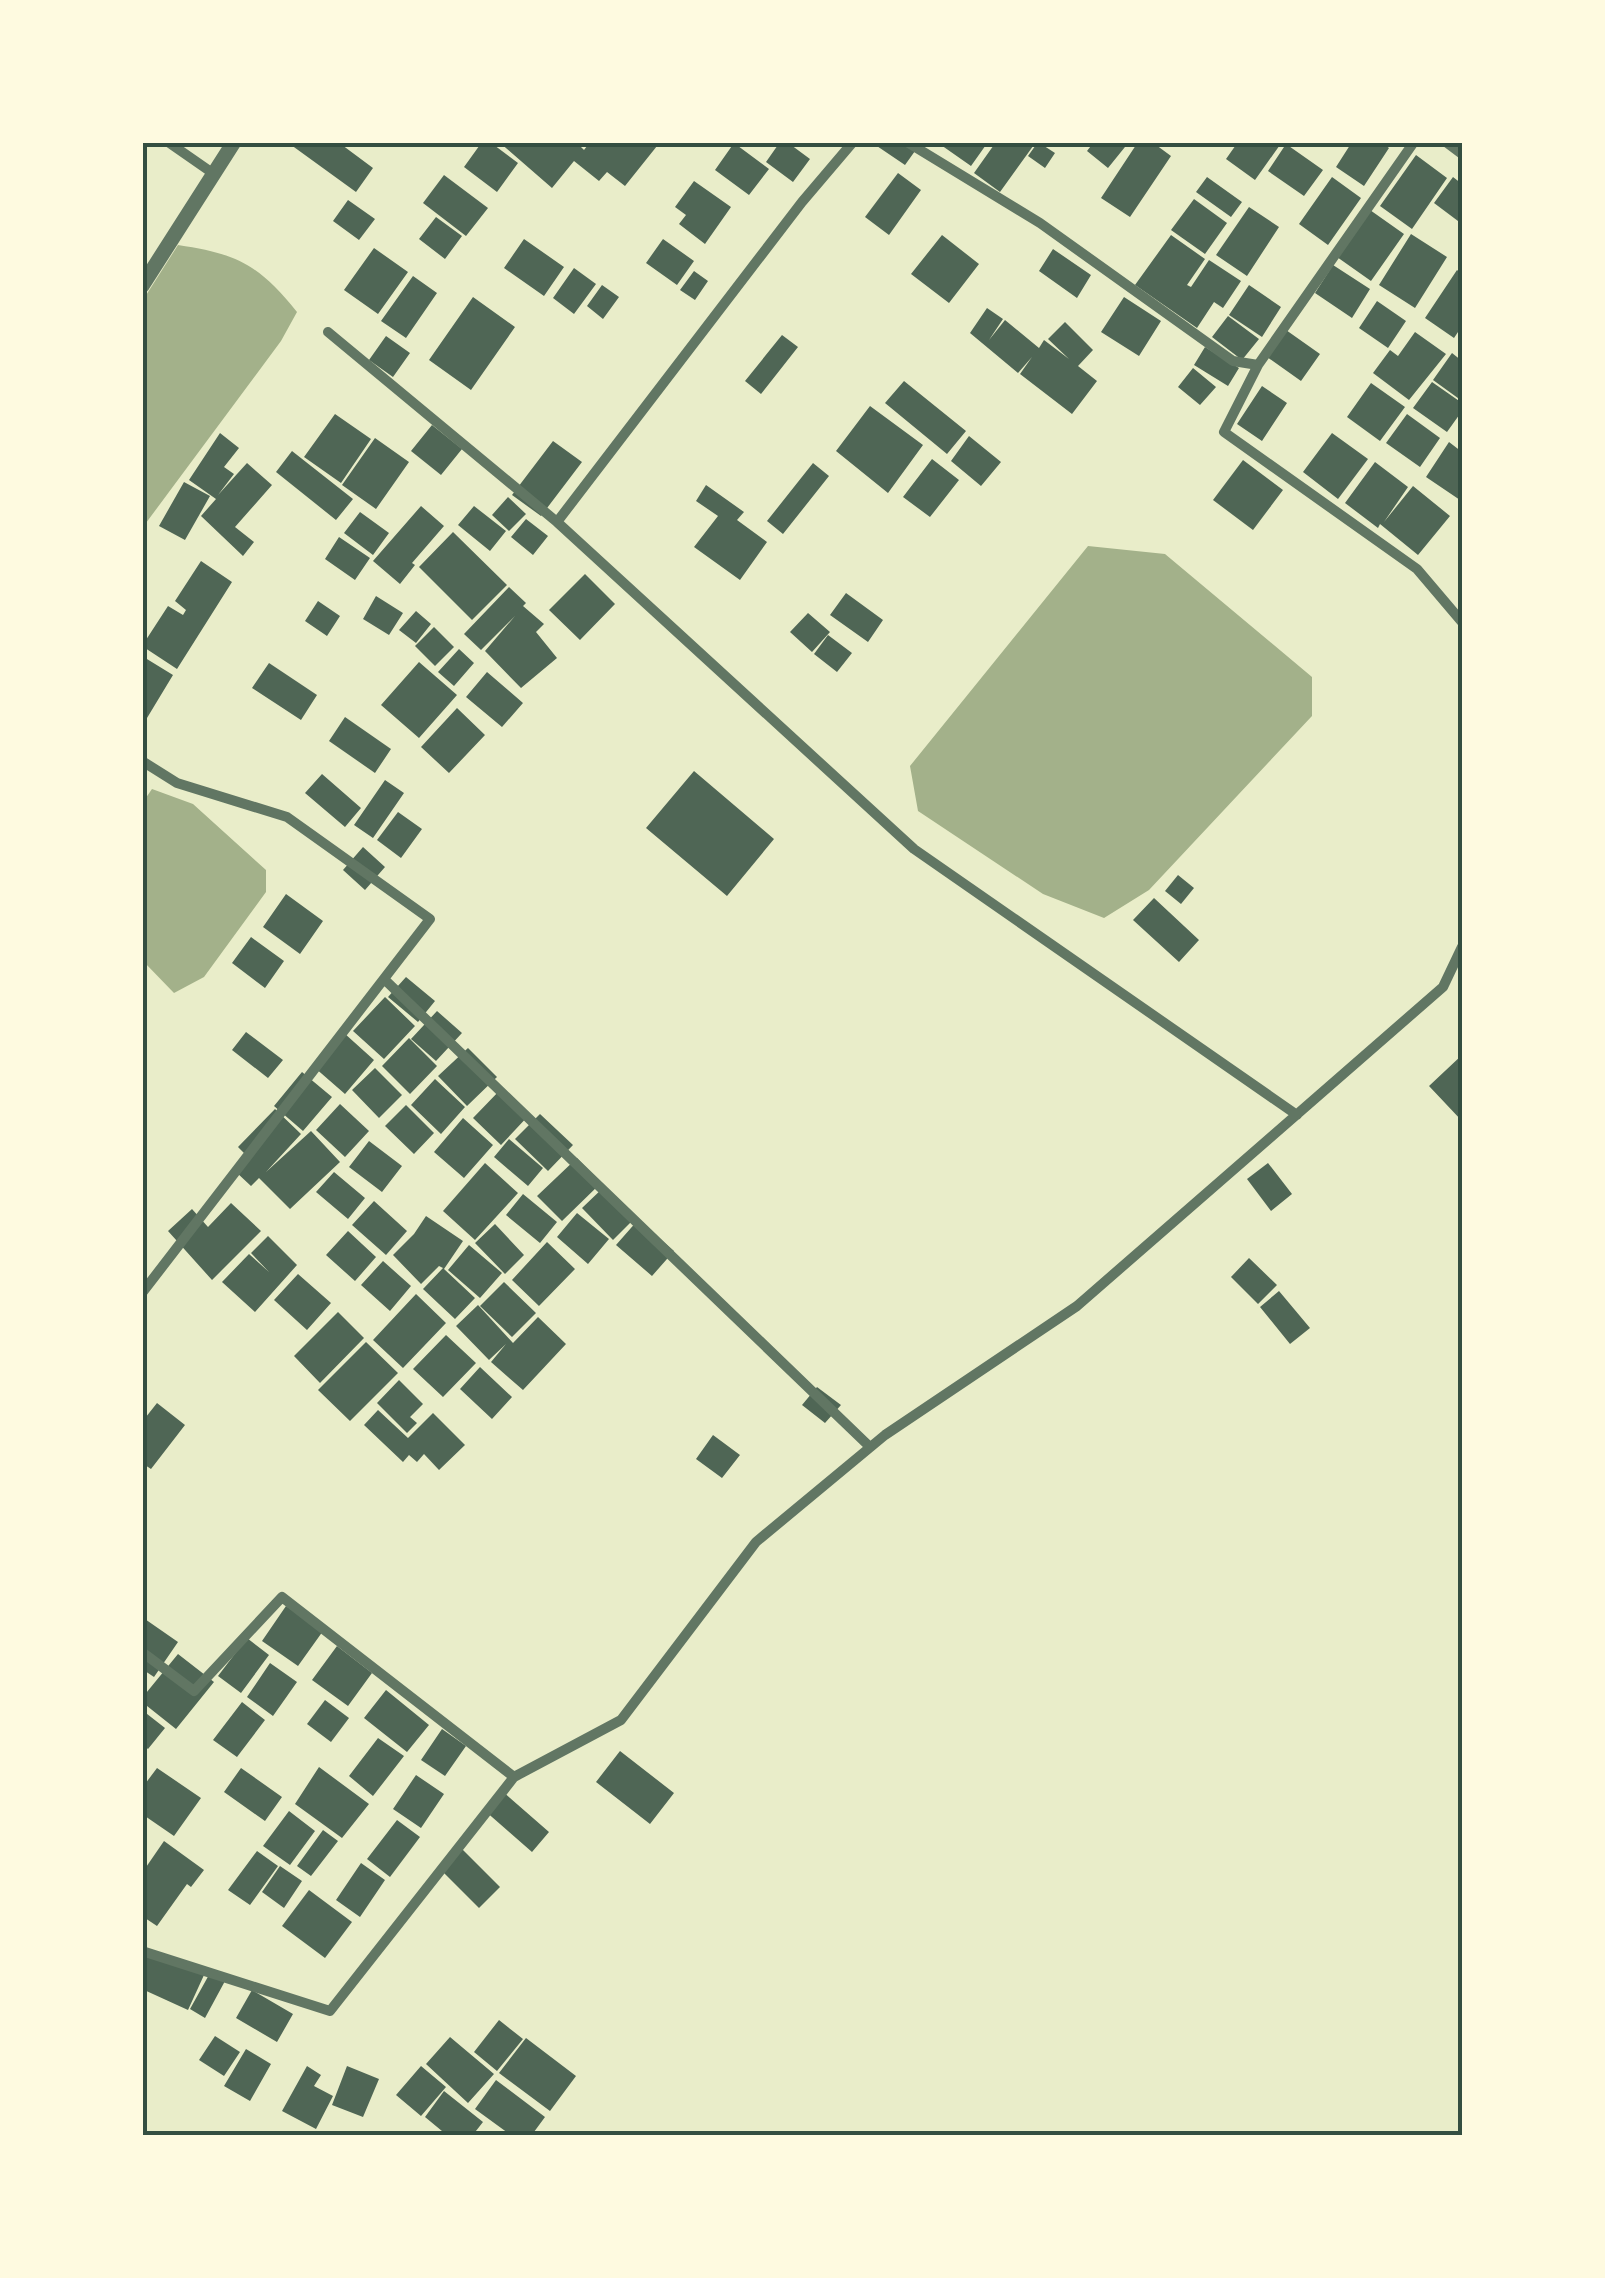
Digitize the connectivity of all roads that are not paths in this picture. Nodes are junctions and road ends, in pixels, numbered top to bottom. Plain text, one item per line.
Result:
1 (168, 142) edge
2 (234, 142) edge
3 (852, 142) edge
4 (906, 142) edge
5 (1414, 142) edge
6 (1446, 142) edge
7 (1462, 154) edge
8 (214, 174) junction
9 (142, 286) edge
10 (328, 332) dead end
11 (1258, 365) junction
12 (557, 522) junction
13 (1462, 622) edge
14 (142, 761) edge
15 (1462, 948) edge
16 (384, 979) junction
17 (1296, 1115) junction
18 (142, 1293) edge
19 (870, 1447) junction
20 (142, 1652) edge
21 (514, 1777) junction
22 (142, 1951) edge

1 - 8 street
2 - 8 street
3 - 12 street
4 - 11 street
5 - 11 street
6 - 7 street
8 - 9 street
10 - 12 street
11 - 13 street
12 - 17 street
14 - 16 street
15 - 17 street
16 - 18 street
16 - 19 street
17 - 19 street
19 - 21 street
20 - 21 street
21 - 22 street

